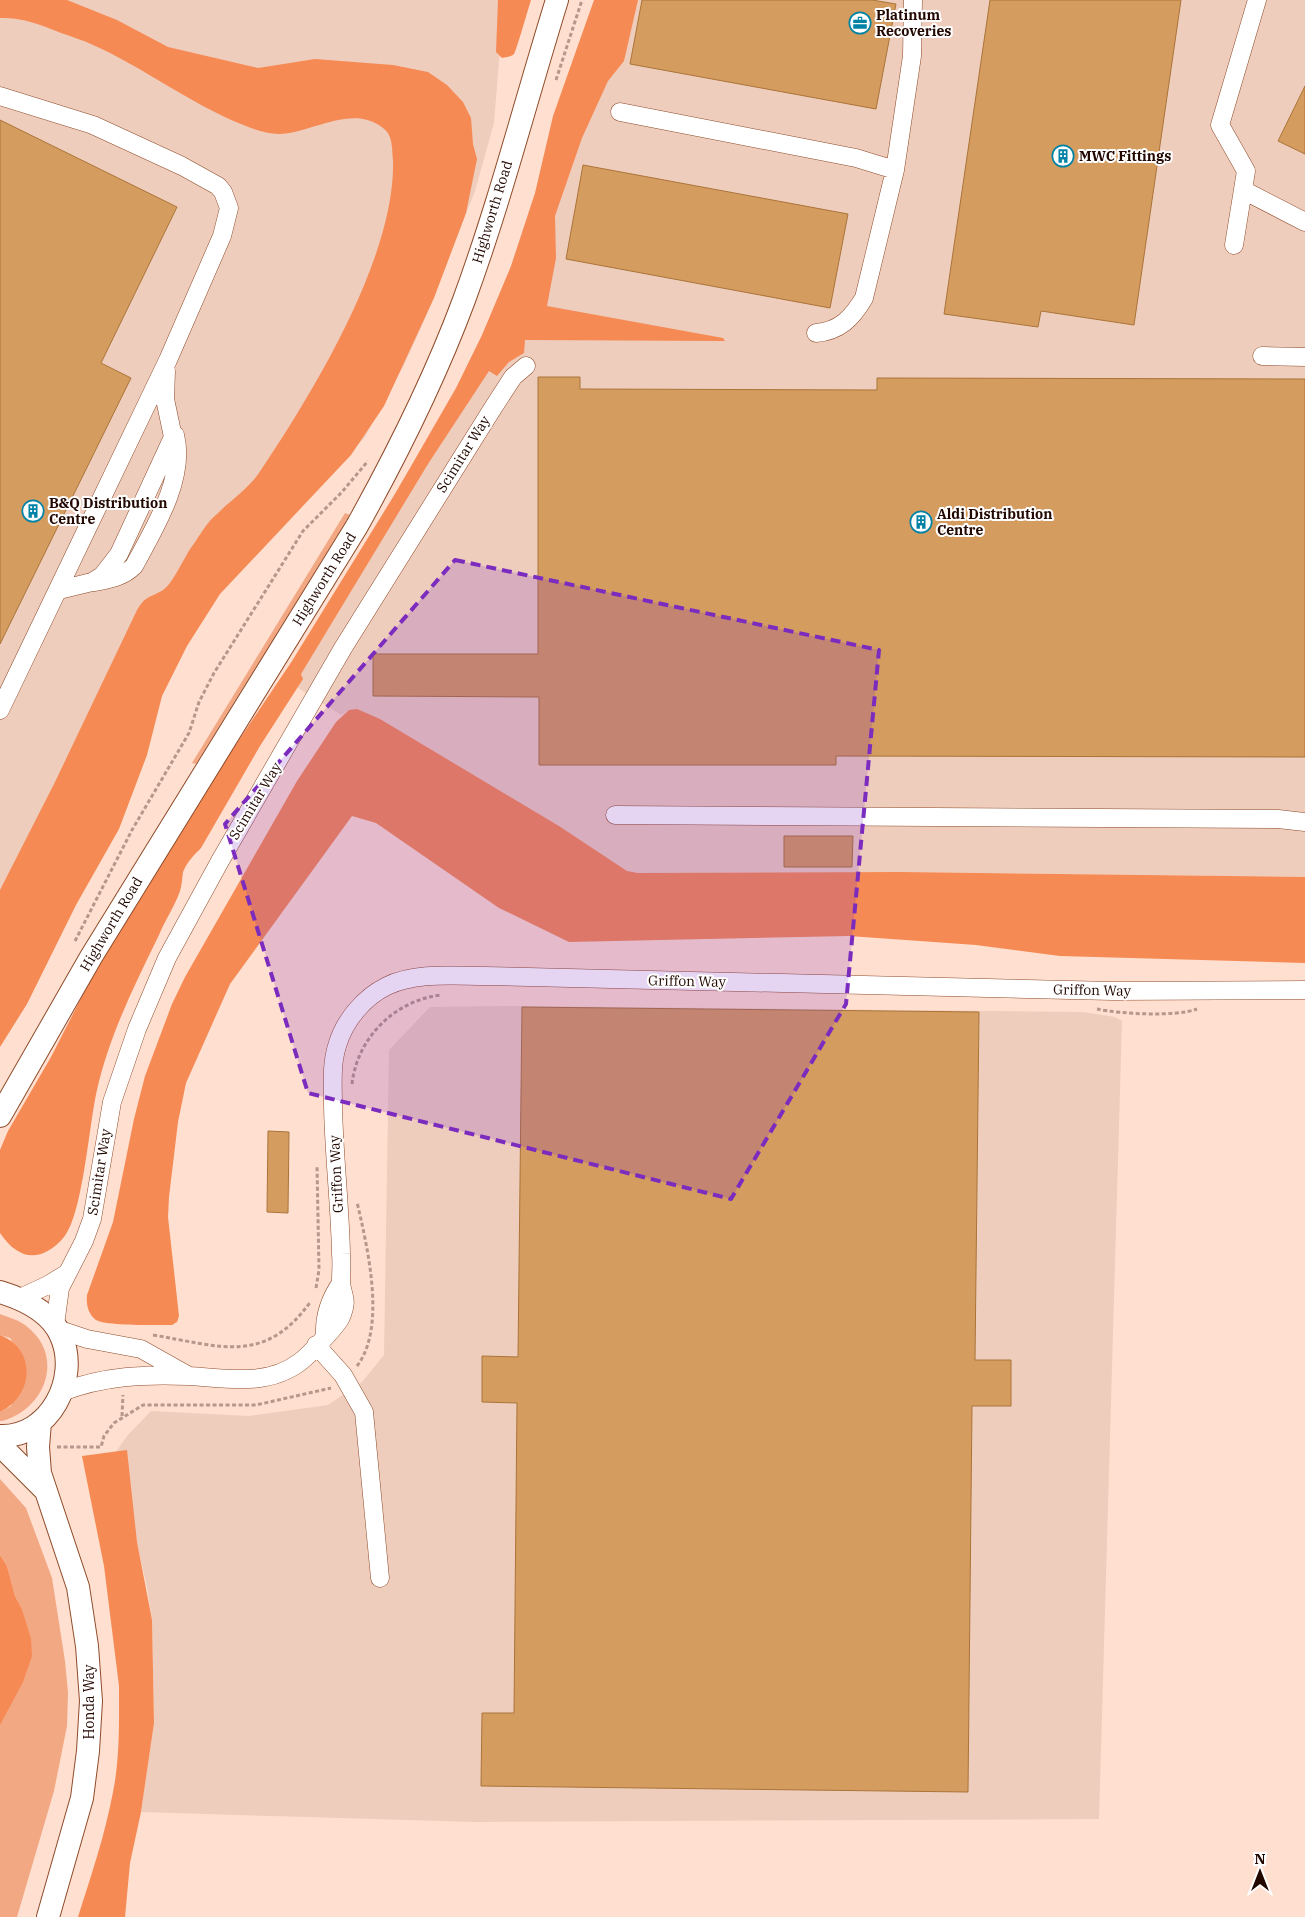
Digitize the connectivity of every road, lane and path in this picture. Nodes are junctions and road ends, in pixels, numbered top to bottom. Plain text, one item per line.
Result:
1 (557, 0) edge
2 (913, 0) edge
3 (1257, 0) edge
4 (0, 96) edge
5 (620, 112) dead end
6 (895, 170) junction
7 (1243, 190) junction
8 (1305, 222) edge
9 (1234, 245) dead end
10 (816, 332) dead end
11 (1262, 356) dead end
12 (1305, 356) edge
13 (168, 360) junction
14 (526, 366) dead end
15 (372, 455) dead end
16 (59, 590) junction
17 (0, 710) edge
18 (615, 816) dead end
19 (1305, 822) edge
20 (74, 943) dead end
21 (1305, 990) edge
22 (449, 994) dead end
23 (1091, 1008) dead end
24 (1182, 1013) dead end
25 (351, 1088) dead end
26 (0, 1116) edge
27 (316, 1162) dead end
28 (355, 1192) dead end
29 (66, 1274) junction
30 (315, 1292) dead end
31 (5, 1294) edge
32 (313, 1298) dead end
33 (56, 1327) junction
34 (152, 1334) dead end
35 (321, 1340) junction
36 (189, 1376) junction
37 (345, 1378) junction
38 (62, 1392) junction
39 (40, 1422) junction
40 (0, 1436) edge
41 (0, 1445) edge
42 (38, 1447) junction
43 (44, 1489) junction
44 (380, 1578) dead end
45 (48, 1917) edge

1 - 26 main road, Highworth Road
2 - 6 street
3 - 7 street
4 - 13 street
5 - 6 street
6 - 10 street
7 - 8 street
7 - 9 street
11 - 12 street
13 - 16 street
13 - 16 street
14 - 29 street, Scimitar Way
15 - 20 path
16 - 17 street
18 - 19 street
21 - 35 street, Griffon Way
22 - 25 path
23 - 24 path
27 - 30 path
28 - 37 path
29 - 31 street
29 - 33 street, Scimitar Way
31 - 33 main road
32 - 34 path
33 - 36 street
33 - 38 main road
35 - 36 street
35 - 37 street
36 - 38 street
37 - 42 path
37 - 44 street
38 - 39 main road
39 - 40 main road
39 - 42 main road, Honda Way
41 - 43 main road, Honda Way
42 - 43 main road, Honda Way
43 - 45 main road, Honda Way

